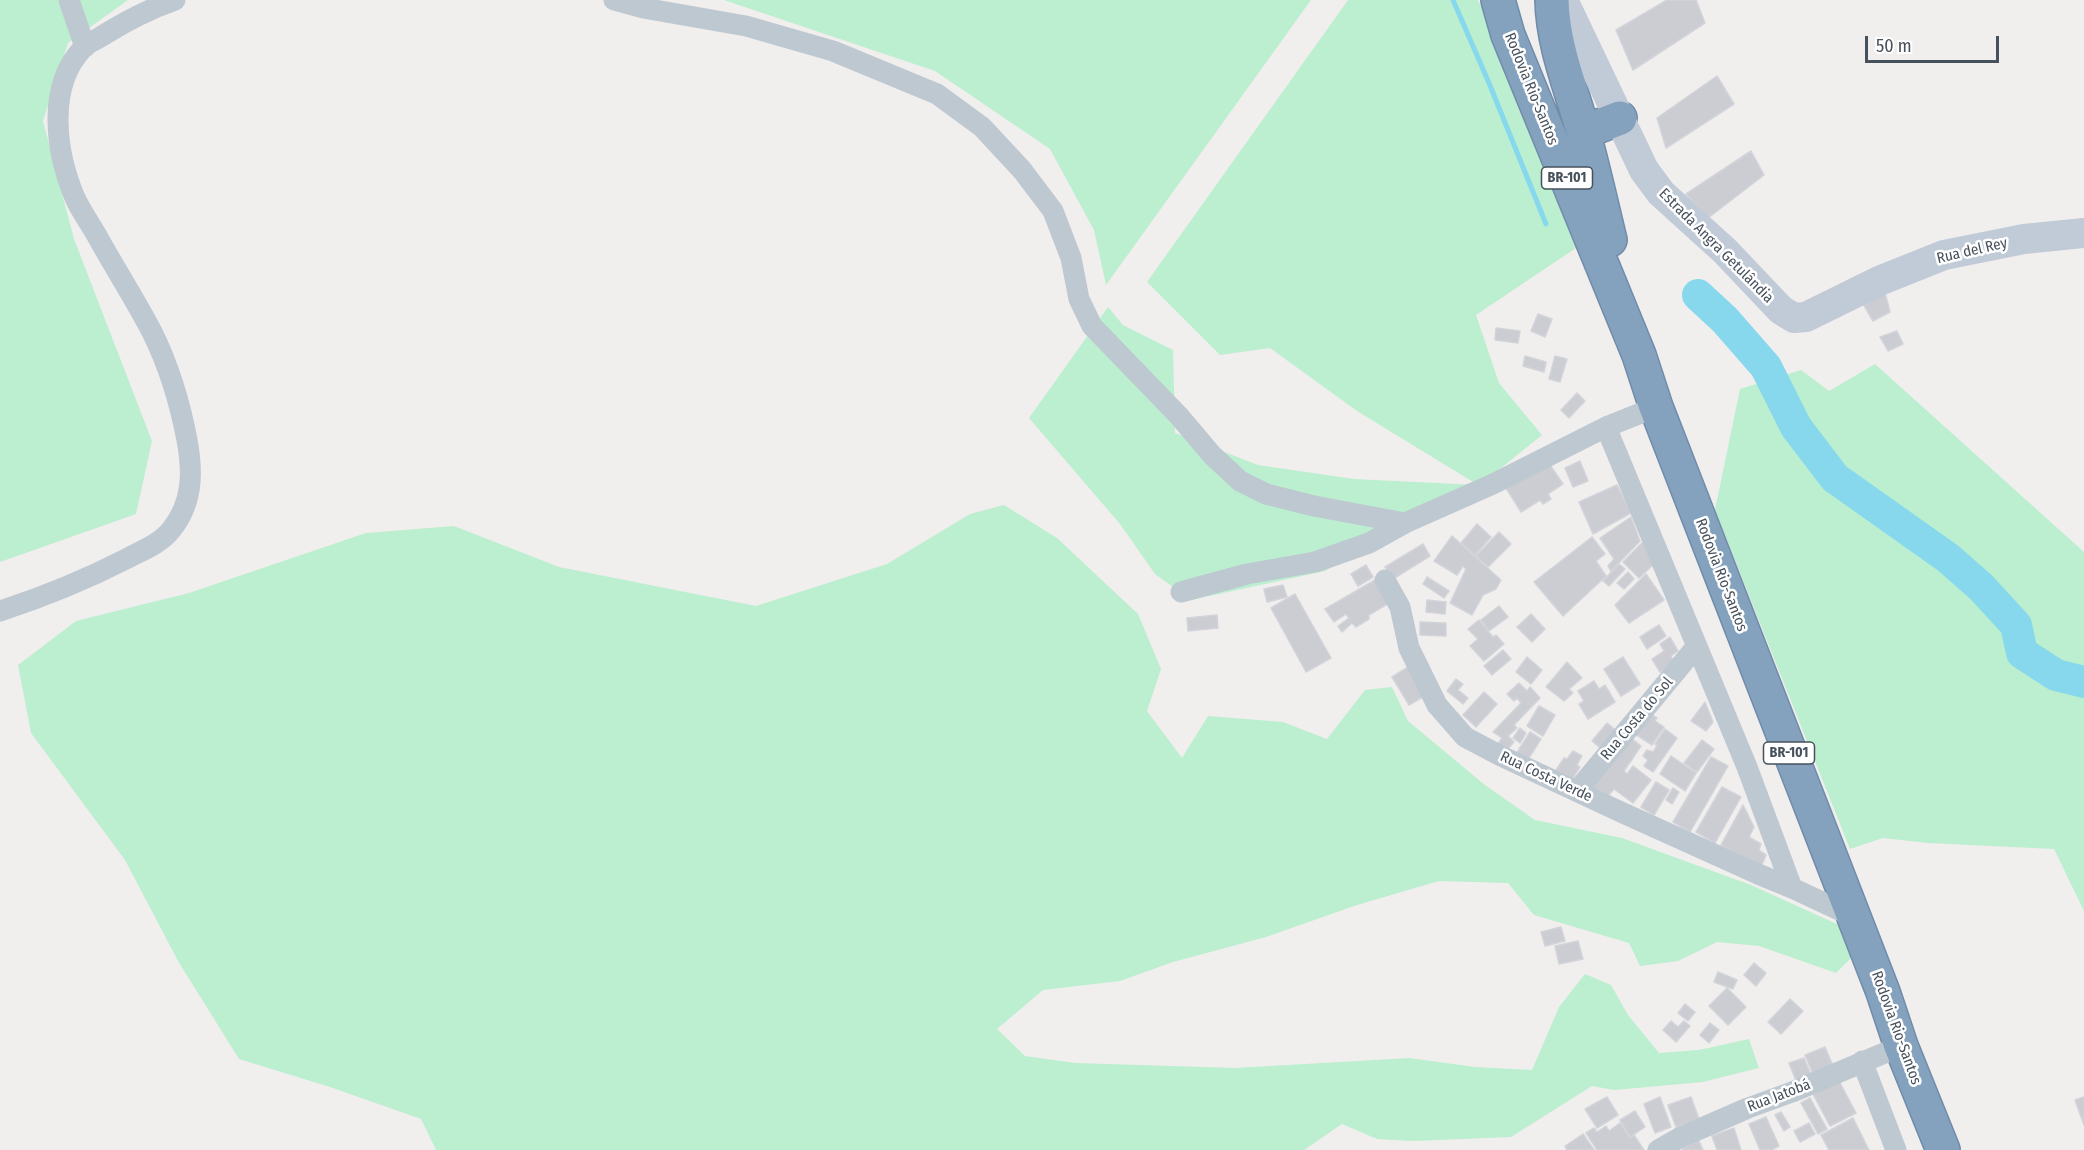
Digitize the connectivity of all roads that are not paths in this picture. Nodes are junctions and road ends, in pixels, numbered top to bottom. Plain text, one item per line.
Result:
1 (69, 0) edge
2 (176, 0) edge
3 (614, 0) edge
4 (1498, 0) edge
5 (1552, 0) edge
6 (1563, 0) edge
7 (85, 46) junction
8 (1620, 118) junction
9 (1584, 132) junction
10 (2084, 233) edge
11 (1833, 304) joint
12 (1639, 355) junction
13 (1656, 407) junction
14 (1606, 427) junction
15 (1405, 523) junction
16 (1385, 580) dead end
17 (1180, 592) dead end
18 (0, 611) edge
19 (1696, 647) junction
20 (1577, 790) junction
21 (1792, 888) junction
22 (1852, 916) junction
23 (1900, 1046) junction
24 (1862, 1061) junction
25 (1658, 1150) edge
26 (1896, 1150) edge
27 (1943, 1150) edge

1 - 7 street
2 - 7 street
3 - 15 street
4 - 12 highway, Rodovia Rio-Santos / BR-101
5 - 9 highway
6 - 8 street, Estrada Angra Getulândia
7 - 18 street
8 - 9 highway
8 - 11 street, Estrada Angra Getulândia
9 - 12 highway
10 - 11 street, Rua del Rey
12 - 13 highway, Rodovia Rio-Santos / BR-101
13 - 14 street
13 - 22 highway, Rodovia Rio-Santos / BR-101
14 - 15 street
14 - 19 street
15 - 17 street
16 - 20 street, Rua Costa Verde
19 - 20 street, Rua Costa do Sol
19 - 21 street
20 - 21 street, Rua Costa Verde
21 - 22 street, Rua Costa Verde
22 - 23 highway, Rodovia Rio-Santos / BR-101
23 - 24 street, Rua Jatobá
23 - 27 highway, Rodovia Rio-Santos / BR-101
24 - 25 street, Rua Jatobá
24 - 26 street

